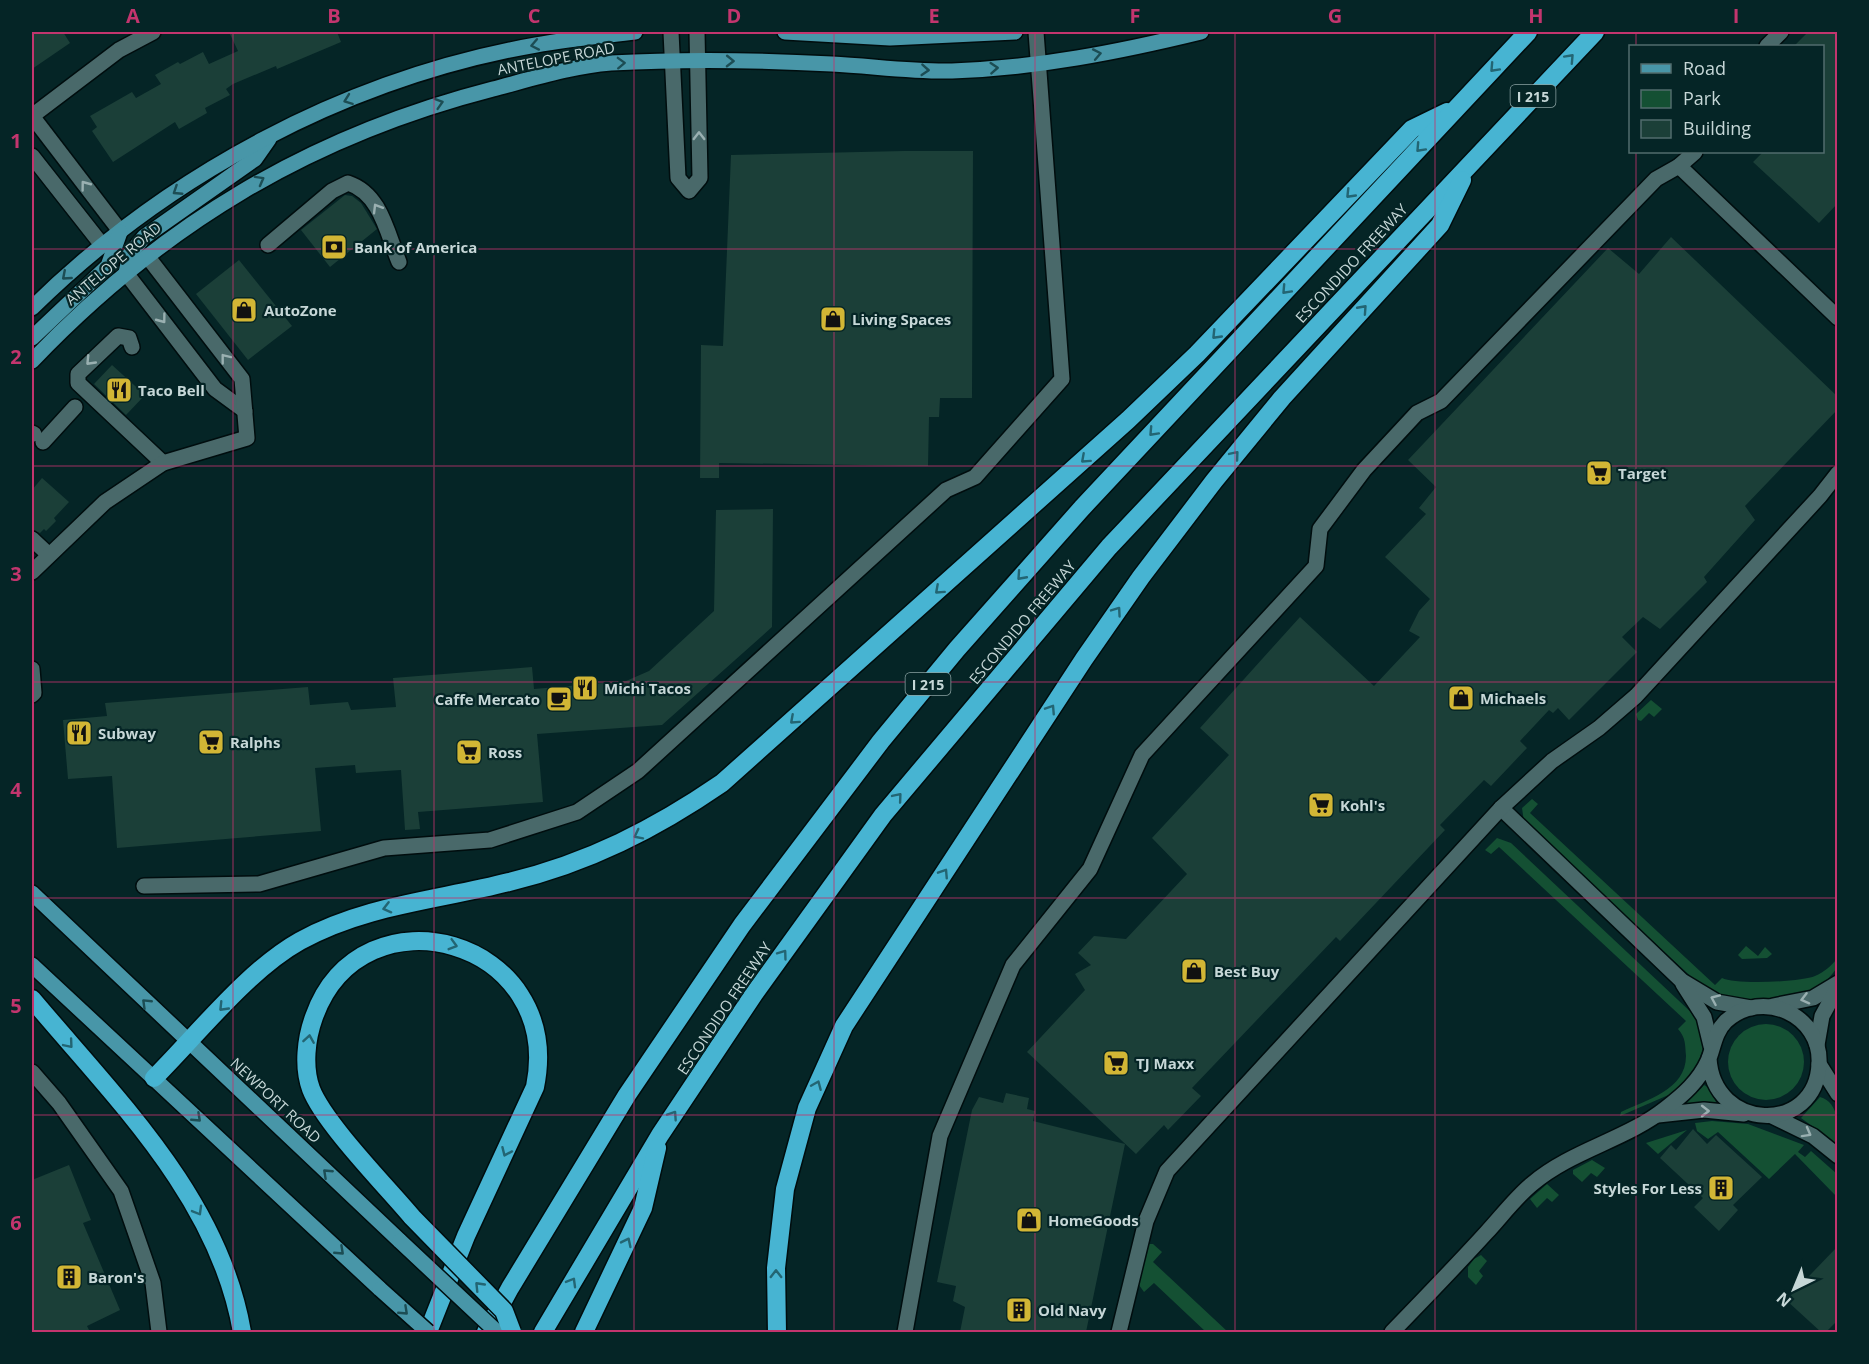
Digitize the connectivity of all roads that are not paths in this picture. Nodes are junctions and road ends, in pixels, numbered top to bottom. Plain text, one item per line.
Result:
1 (153, 32) edge
2 (635, 32) edge
3 (671, 32) edge
4 (697, 32) edge
5 (784, 32) edge
6 (1015, 32) edge
7 (1036, 32) edge
8 (1201, 32) edge
9 (1528, 32) edge
10 (1594, 32) edge
11 (1781, 32) edge
12 (1768, 45) edge
13 (671, 61) junction
14 (699, 61) junction
15 (1040, 66) junction
16 (1460, 105) junction
17 (32, 116) edge
18 (272, 135) junction
19 (1694, 153) edge
20 (32, 156) edge
21 (1472, 161) junction
22 (1679, 166) junction
23 (120, 231) junction
24 (102, 245) junction
25 (268, 245) dead end
26 (147, 256) junction
27 (399, 262) dead end
28 (126, 273) junction
29 (32, 308) edge
30 (1838, 318) edge
31 (32, 338) edge
32 (132, 347) dead end
33 (32, 361) edge
34 (75, 407) dead end
35 (245, 411) junction
36 (36, 437) edge
37 (163, 463) junction
38 (1838, 473) edge
39 (32, 539) edge
40 (48, 554) junction
41 (32, 572) edge
42 (32, 670) edge
43 (33, 694) edge
44 (1500, 808) junction
45 (144, 886) dead end
46 (32, 893) edge
47 (32, 965) edge
48 (1682, 981) junction
49 (1838, 985) edge
50 (32, 999) edge
51 (1770, 1006) junction
52 (1751, 1008) junction
53 (189, 1043) junction
54 (1817, 1045) junction
55 (1710, 1052) junction
56 (1819, 1064) junction
57 (32, 1072) edge
58 (154, 1078) junction
59 (1838, 1094) edge
60 (1658, 1115) junction
61 (1753, 1115) junction
62 (1772, 1116) junction
63 (660, 1135) junction
64 (1838, 1156) edge
65 (159, 1332) edge
66 (242, 1332) edge
67 (428, 1332) edge
68 (486, 1332) edge
69 (497, 1332) edge
70 (512, 1332) edge
71 (543, 1332) edge
72 (584, 1332) edge
73 (777, 1332) edge
74 (905, 1332) edge
75 (1119, 1332) edge
76 (1392, 1332) edge

1 - 17 street
2 -> 18 main road, ANTELOPE ROAD
3 - 13 street
4 - 14 street
5 - 6 main road
7 - 15 street
15 -> 8 main road, ANTELOPE ROAD
9 -> 16 highway, ESCONDIDO FREEWAY / I 215
21 -> 10 highway, ESCONDIDO FREEWAY / I 215
11 - 12 street
13 - 14 main road, ANTELOPE ROAD
13 -> 14 street
26 -> 13 main road, ANTELOPE ROAD
14 -> 15 main road, ANTELOPE ROAD
15 - 45 street
16 -> 53 highway
16 -> 68 highway, ESCONDIDO FREEWAY / I 215
23 -> 17 street
18 -> 23 main road, ANTELOPE ROAD
18 - 28 main road
19 - 22 street
20 - 24 street
63 -> 21 highway, ESCONDIDO FREEWAY / I 215
73 -> 21 highway
22 - 30 street
22 - 74 street
23 - 24 main road, ANTELOPE ROAD
23 - 31 main road
24 -> 29 main road, ANTELOPE ROAD
27 -> 25 street
26 - 28 main road, ANTELOPE ROAD
35 -> 26 street
28 - 33 main road, ANTELOPE ROAD
28 -> 35 street
32 -> 37 street
34 - 36 street
35 - 37 street
37 - 40 street
38 - 44 street
39 - 40 street
40 - 41 street
42 - 43 street
44 - 48 street
44 - 75 street
53 -> 46 main road, NEWPORT ROAD
47 - 58 main road
52 -> 48 street
48 - 55 street
49 -> 51 street
49 - 54 street
50 -> 66 highway
51 - 52 street
51 - 54 street
52 - 55 street
53 - 58 highway
69 -> 53 main road, NEWPORT ROAD, bridge
54 - 56 street
55 - 60 street
55 - 61 street
56 - 59 street
56 - 62 street
57 - 65 street
58 -> 67 main road, bridge
60 -> 61 street
60 - 76 street
61 - 62 street
62 -> 64 street
71 -> 63 highway, ESCONDIDO FREEWAY / I 215
72 -> 63 highway
70 -> 67 highway, bridge

